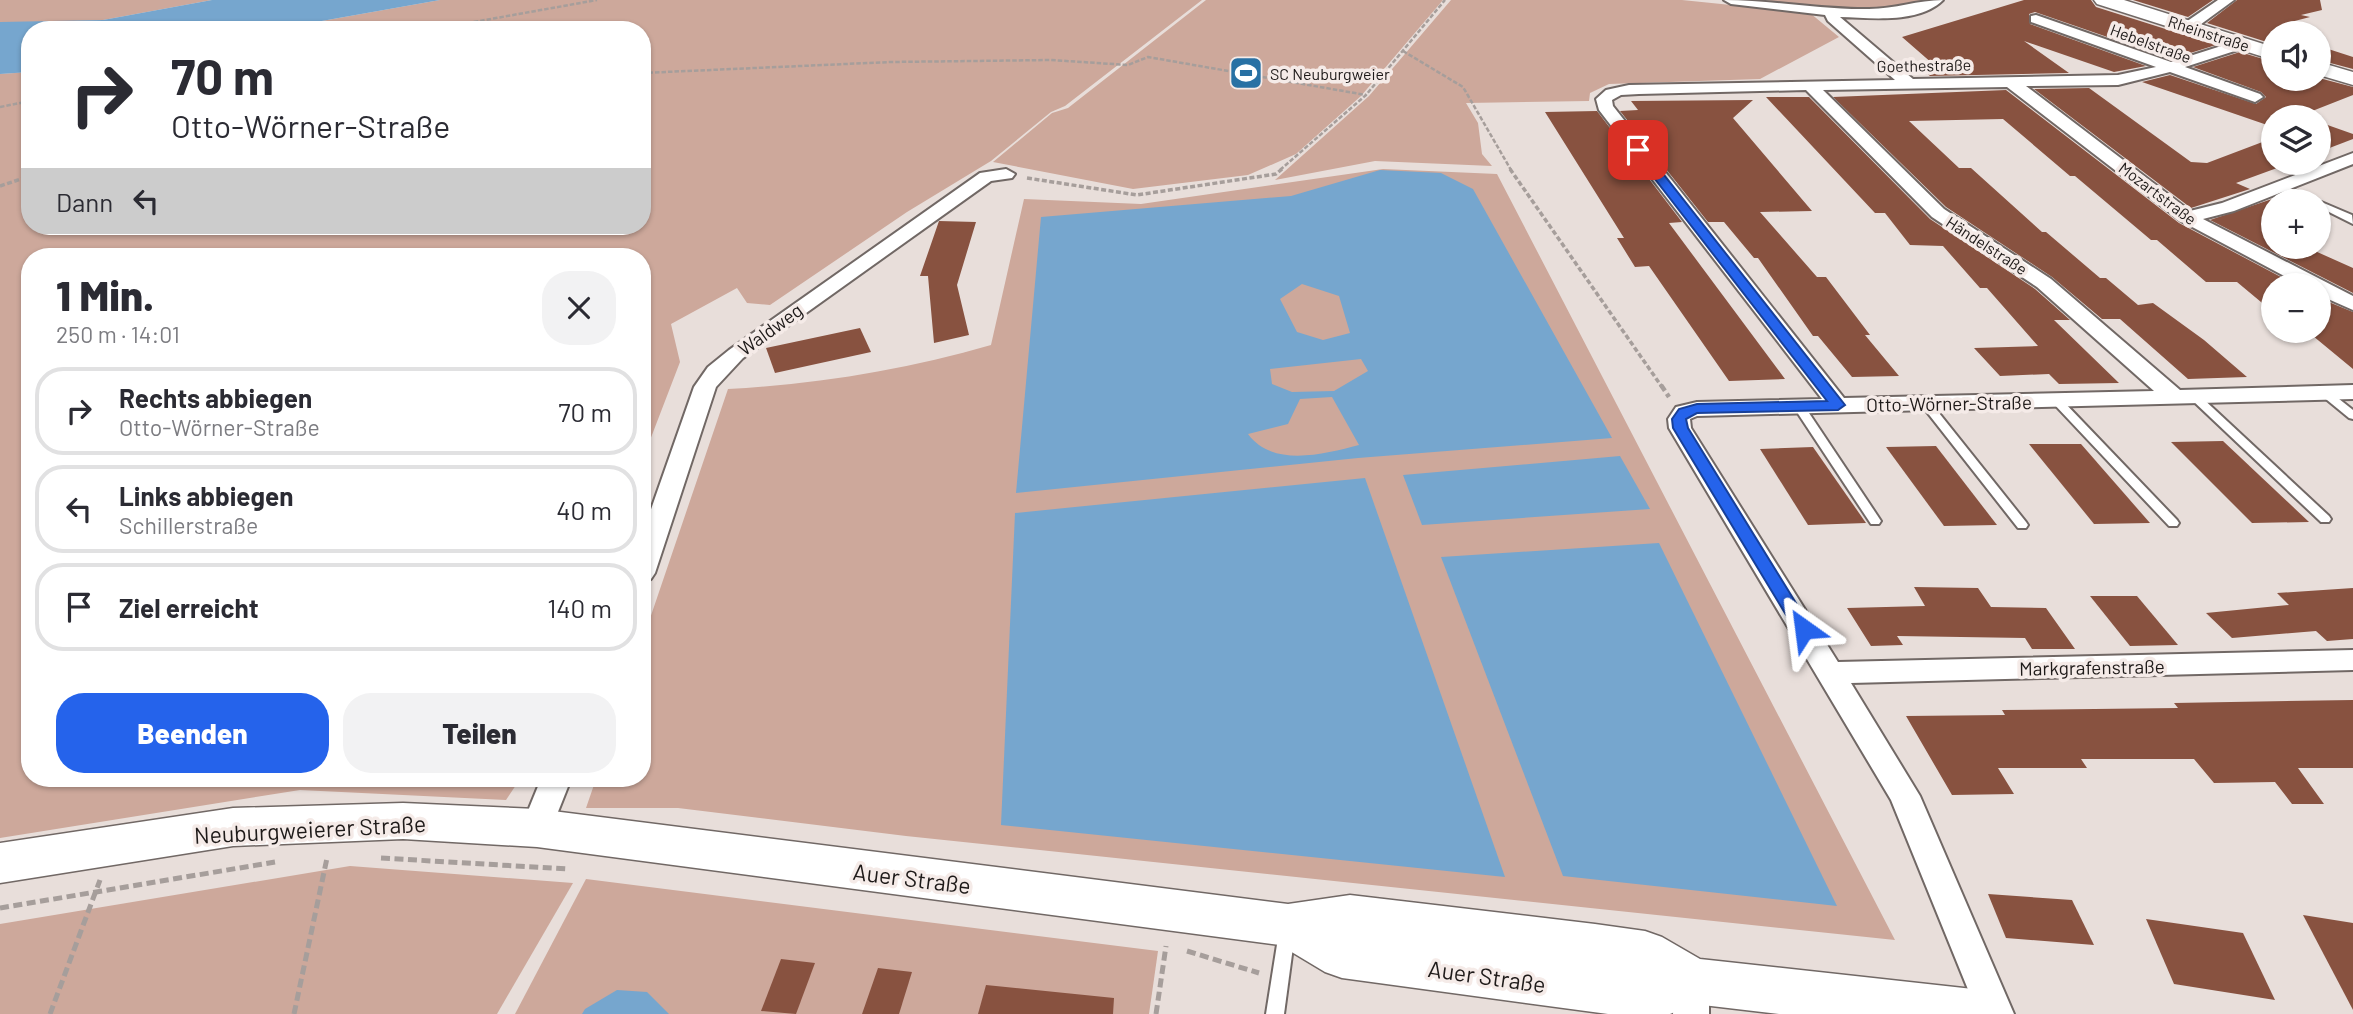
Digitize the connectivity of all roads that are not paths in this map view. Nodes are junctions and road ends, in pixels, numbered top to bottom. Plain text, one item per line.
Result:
1 (1731, 0) edge
2 (1936, 0) edge
3 (2104, 0) edge
4 (2227, 0) edge
5 (1830, 10) junction
6 (2036, 19) dead end
7 (2188, 27) junction
8 (2242, 44) junction
9 (2261, 50) edge
10 (2170, 67) junction
11 (2331, 72) edge
12 (2353, 79) edge
13 (2011, 82) junction
14 (1908, 83) junction
15 (1809, 85) junction
16 (2255, 97) dead end
17 (2353, 158) edge
18 (1006, 174) road end
19 (2280, 187) junction
20 (2285, 189) edge
21 (2331, 209) edge
22 (2187, 217) junction
23 (2353, 221) edge
24 (2293, 273) edge
25 (2331, 293) edge
26 (2353, 304) edge
27 (2353, 392) edge
28 (2325, 393) junction
29 (2185, 397) junction
30 (2057, 401) junction
31 (1838, 405) junction
32 (1927, 405) junction
33 (1799, 406) junction
34 (2353, 416) edge
35 (2325, 519) dead end
36 (1875, 521) dead end
37 (2173, 523) dead end
38 (2022, 525) dead end
39 (651, 546) edge
40 (2353, 660) edge
41 (1831, 673) junction
42 (553, 787) edge
43 (537, 828) junction
44 (0, 863) edge
45 (1288, 925) junction
46 (1691, 997) edge
47 (1275, 1014) edge
48 (1982, 1014) edge
49 (1996, 1014) edge

1 - 5 street
2 - 5 street
3 - 7 main road, Rheinstraße
4 - 7 street
5 - 14 street
6 - 10 street, Hebelstraße
7 - 8 main road, Rheinstraße
8 - 9 main road, Rheinstraße
8 - 10 street, Goethestraße
10 - 13 street, Goethestraße
10 - 16 street, Hebelstraße
11 - 12 main road
13 - 14 street, Goethestraße
13 - 22 street, Mozartstraße
14 - 15 street, Goethestraße
15 - 29 street, Händelstraße
15 - 31 street, Goethestraße
17 - 19 street
18 - 39 street, Waldweg
19 - 20 lane
19 - 22 street
21 - 23 lane
22 - 24 street, Mozartstraße
25 - 26 street, Mozartstraße
27 - 28 street, Otto-Wörner-Straße
28 - 29 street, Otto-Wörner-Straße
28 - 34 lane
29 - 30 street, Otto-Wörner-Straße
29 - 35 lane
30 - 32 street, Otto-Wörner-Straße
30 - 37 lane
31 - 32 street, Otto-Wörner-Straße
31 - 33 street, Otto-Wörner-Straße
32 - 38 lane
33 - 36 lane
33 - 41 street, Otto-Wörner-Straße
40 - 41 street, Markgrafenstraße
41 - 49 street
42 - 43 street
43 - 44 main road, Neuburgweierer Straße
43 - 45 main road, Auer Straße
45 - 46 main road, Auer Straße
45 - 47 lane
46 - 48 main road, Auer Straße

